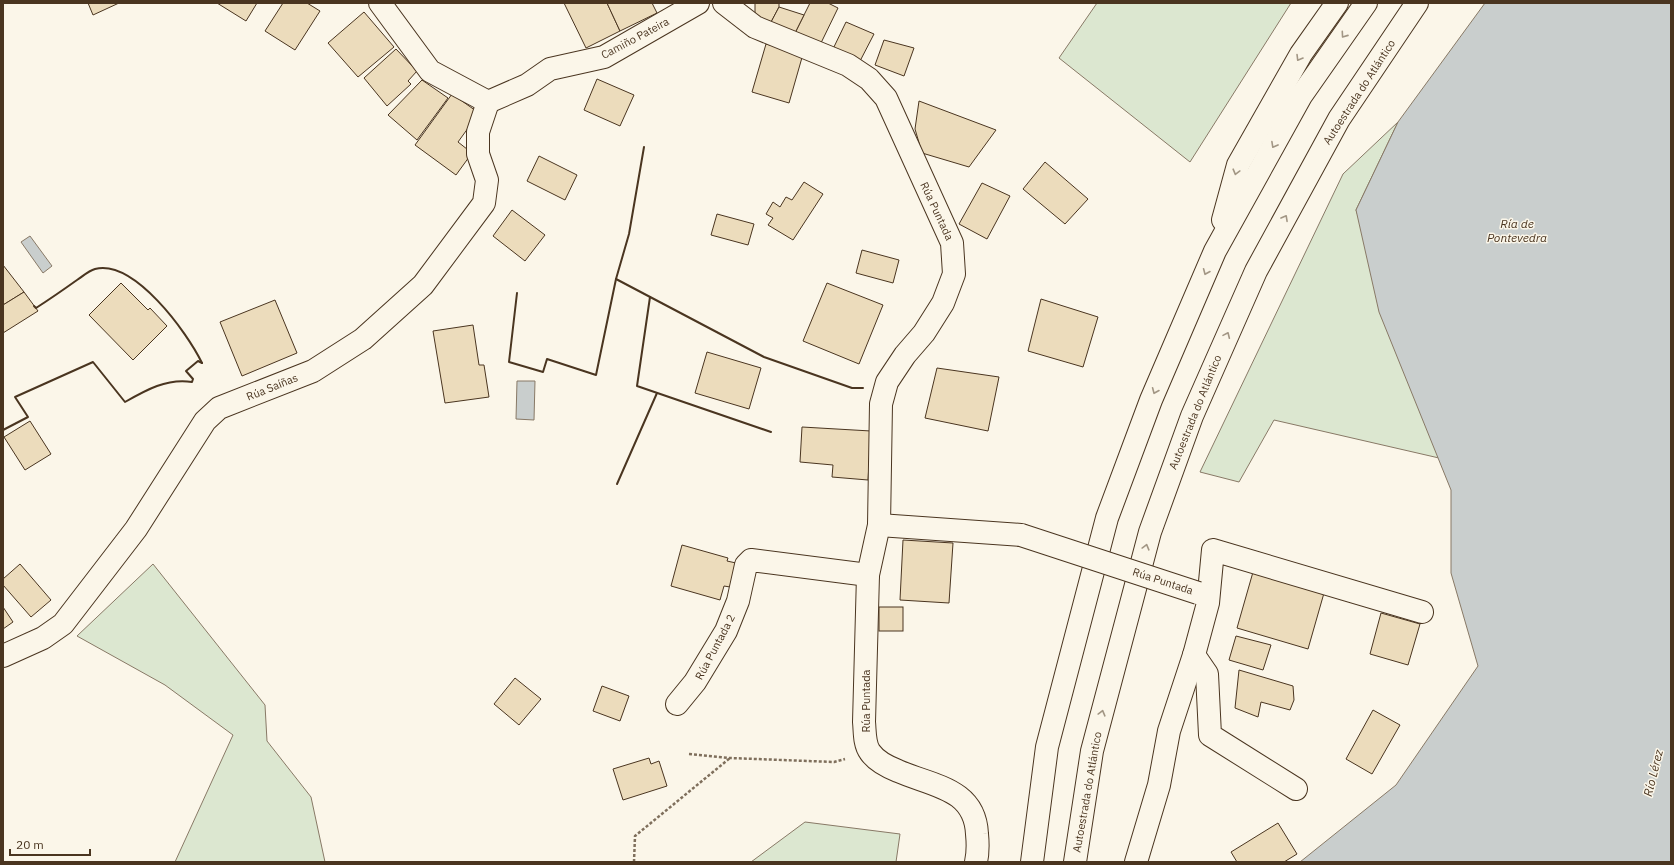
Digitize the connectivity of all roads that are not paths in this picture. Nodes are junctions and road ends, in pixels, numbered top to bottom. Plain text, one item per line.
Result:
1 (380, 3) edge
2 (698, 3) edge
3 (724, 3) edge
4 (1337, 3) edge
5 (1366, 3) edge
6 (1418, 3) edge
7 (488, 102) junction
8 (1215, 251) junction
9 (879, 525) junction
10 (868, 575) junction
11 (1203, 598) junction
12 (1422, 612) dead end
13 (1194, 655) junction
14 (3, 656) edge
15 (677, 704) dead end
16 (1296, 789) dead end
17 (976, 862) edge
18 (1032, 862) edge
19 (1075, 862) edge
20 (1136, 862) edge

1 - 7 main road
2 - 7 main road, Camiño Pateira
3 - 9 main road, Rúa Puntada
4 -> 8 main road
5 -> 8 main road
19 -> 6 main road, Autoestrada do Atlántico
7 - 14 main road, Rúa Saíñas
8 -> 18 main road
9 - 10 main road, Rúa Puntada
9 - 11 main road, Rúa Puntada, bridge
10 - 15 main road, Rúa Puntada 2
10 - 17 main road, Rúa Puntada
11 - 12 main road, Rúa Puntada
11 - 13 main road, Rúa Puntada
13 - 16 main road
13 - 20 main road, Rúa Puntada

